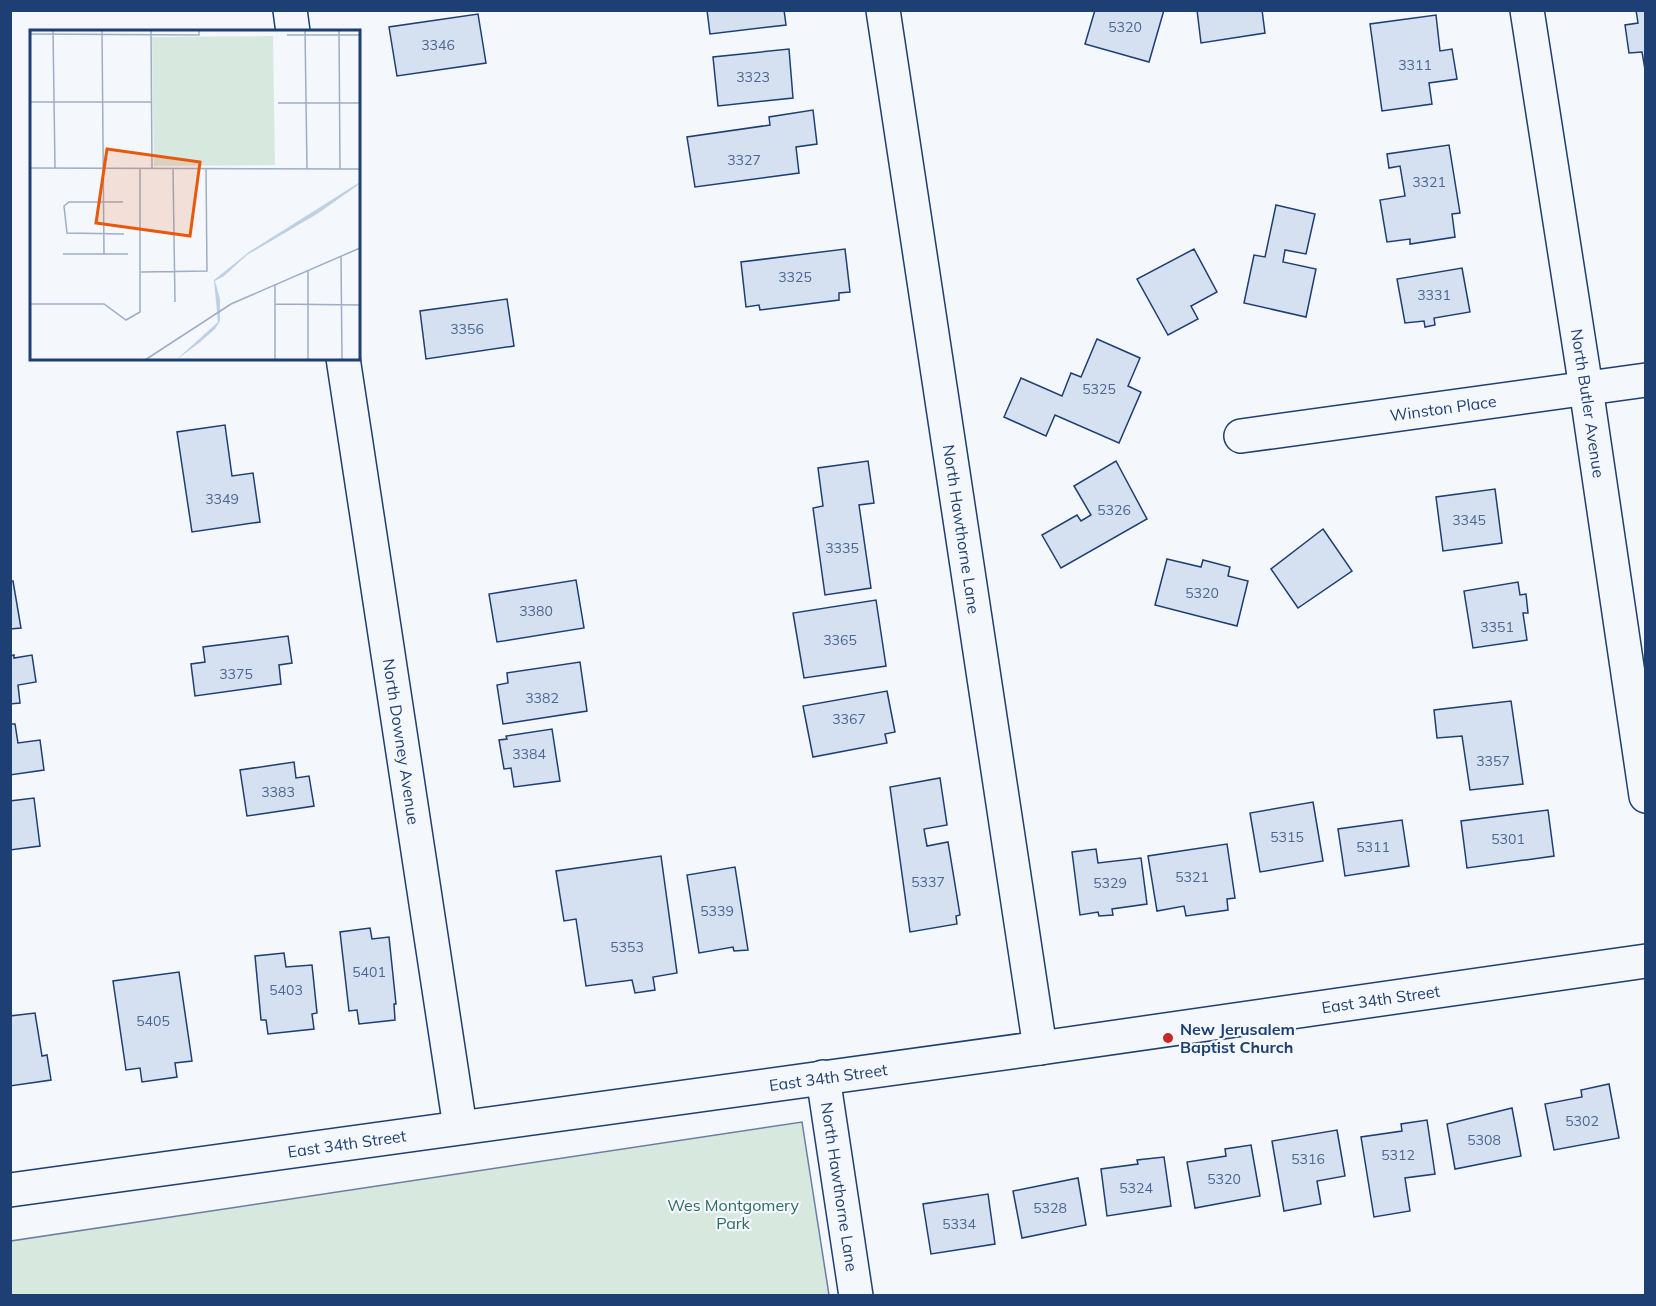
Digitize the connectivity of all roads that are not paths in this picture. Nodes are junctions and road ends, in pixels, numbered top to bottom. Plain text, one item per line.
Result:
1 (290, 10) edge
2 (883, 10) edge
3 (1527, 10) edge
4 (293, 30) edge
5 (343, 360) edge
6 (1646, 381) edge
7 (1586, 388) junction
8 (1241, 436) dead end
9 (1646, 796) edge
10 (1646, 961) edge
11 (1041, 1048) junction
12 (823, 1077) junction
13 (460, 1126) junction
14 (10, 1190) edge
15 (856, 1296) edge

1 - 4 street
2 - 11 street, North Hawthorne Lane
3 - 7 street, North Butler Avenue
5 - 13 street, North Downey Avenue
6 - 7 street, Winston Place
7 - 8 street, Winston Place
7 - 9 street, North Butler Avenue
10 - 11 street, East 34th Street
11 - 12 street, East 34th Street
12 - 13 street, East 34th Street
12 - 15 street, North Hawthorne Lane
13 - 14 street, East 34th Street

